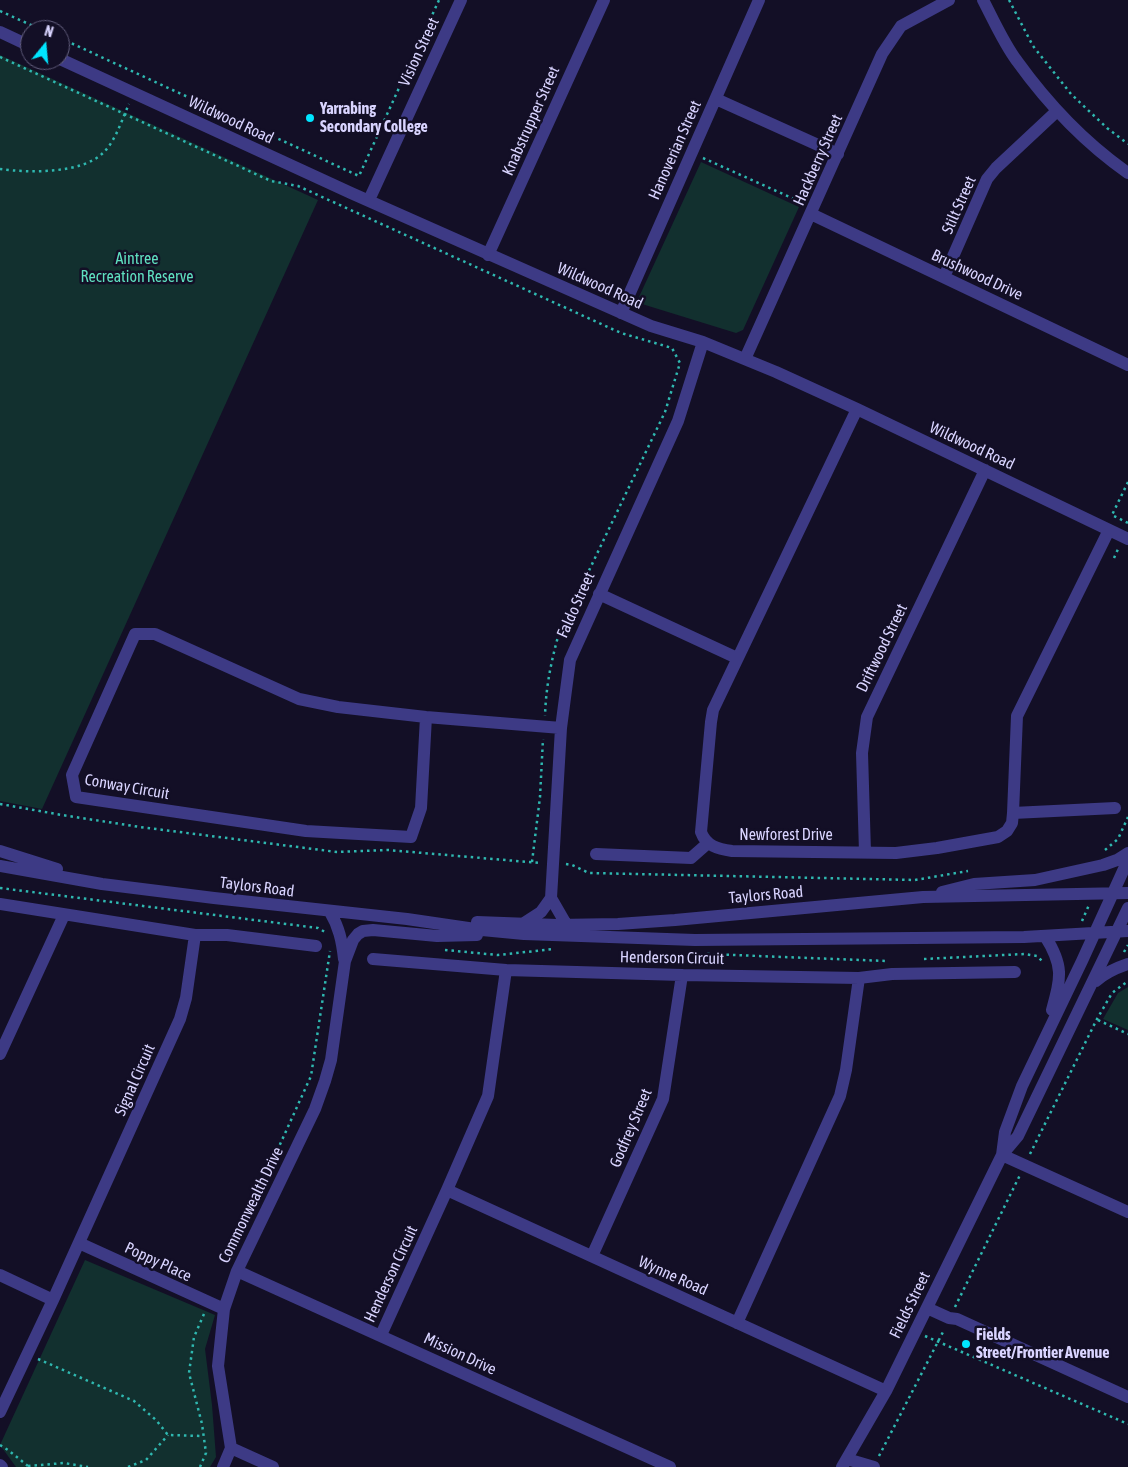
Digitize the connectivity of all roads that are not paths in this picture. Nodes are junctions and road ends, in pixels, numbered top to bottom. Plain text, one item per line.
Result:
1 (461, 0) edge
2 (604, 0) edge
3 (759, 0) edge
4 (949, 0) edge
5 (983, 0) edge
6 (0, 32) edge
7 (20, 41) edge
8 (70, 64) edge
9 (716, 99) junction
10 (1057, 111) junction
11 (838, 154) junction
12 (1128, 173) edge
13 (369, 200) junction
14 (811, 214) junction
15 (488, 255) junction
16 (944, 278) junction
17 (621, 313) junction
18 (703, 342) junction
19 (745, 359) junction
20 (1128, 365) edge
21 (857, 409) junction
22 (985, 470) junction
23 (1109, 530) junction
24 (1128, 539) edge
25 (599, 594) junction
26 (737, 658) junction
27 (426, 718) junction
28 (561, 728) junction
29 (1115, 808) dead end
30 (1013, 813) junction
31 (708, 843) junction
32 (0, 851) edge
33 (865, 852) junction
34 (1128, 853) edge
35 (596, 854) dead end
36 (1128, 860) edge
37 (0, 866) edge
38 (102, 884) junction
39 (1128, 893) edge
40 (1112, 894) junction
41 (551, 898) junction
42 (923, 898) junction
43 (0, 904) edge
44 (1128, 908) edge
45 (330, 912) junction
46 (64, 915) junction
47 (566, 924) junction
48 (524, 929) junction
49 (1123, 932) edge
50 (1094, 934) junction
51 (195, 935) junction
52 (1045, 936) junction
53 (316, 946) dead end
54 (373, 958) dead end
55 (1126, 958) edge
56 (345, 961) junction
57 (506, 970) junction
58 (1015, 972) dead end
59 (682, 975) junction
60 (859, 978) junction
61 (1092, 985) junction
62 (1044, 1042) junction
63 (0, 1054) edge
64 (1002, 1155) junction
65 (447, 1190) junction
66 (1128, 1212) edge
67 (79, 1243) junction
68 (592, 1256) junction
69 (236, 1271) junction
70 (0, 1276) edge
71 (53, 1300) junction
72 (927, 1308) junction
73 (224, 1309) junction
74 (737, 1322) junction
75 (381, 1335) junction
76 (886, 1390) junction
77 (1128, 1397) edge
78 (0, 1412) edge
79 (231, 1448) junction
80 (845, 1463) edge
81 (224, 1467) edge
82 (273, 1467) edge
83 (670, 1467) edge
84 (874, 1467) edge

1 - 13 street, Vision Street
2 - 15 street, Knabstrupper Street
3 - 9 street, Hanoverian Street
4 - 11 street, Hackberry Street
5 - 10 street
6 - 7 street
8 - 13 street, Wildwood Road
9 - 11 street
9 - 17 street, Hanoverian Street
10 - 12 street
10 - 16 street, Stilt Street
11 - 14 street, Hackberry Street
13 - 15 street, Wildwood Road
14 - 16 street, Brushwood Drive
14 - 19 street, Hackberry Street
15 - 17 street, Wildwood Road
16 - 20 street, Brushwood Drive
17 - 18 street, Wildwood Road
18 - 19 street, Wildwood Road
18 - 25 street, Faldo Street
19 - 21 street, Wildwood Road
21 - 22 street, Wildwood Road
21 - 26 street
22 - 23 street, Wildwood Road
22 - 33 street, Driftwood Street
23 - 24 street, Wildwood Road
23 - 30 street, Newforest Drive
25 - 26 street
25 - 28 street, Faldo Street
26 - 31 street
27 - 27 street, Conway Circuit
27 - 28 street, Conway Circuit
28 - 41 street, Faldo Street
29 - 30 street
30 - 33 street, Newforest Drive
31 - 33 street, Newforest Drive
31 - 35 street
32 - 38 street, Taylors Road
34 - 42 street
36 - 40 street, Fields Street
37 - 38 street, Taylors Road
38 - 45 street, Taylors Road
39 - 40 street, Taylors Road
40 - 42 street, Taylors Road
40 - 50 street, Fields Street
41 - 47 street
41 - 48 street
42 - 47 street, Taylors Road
43 - 46 street
44 - 49 street, Fields Street
45 - 48 street, Taylors Road
45 - 56 street, Commonwealth Drive
46 - 51 street
46 - 63 street
47 - 48 street, Taylors Road
48 - 52 street, Taylors Road
48 - 56 street, Commonwealth Drive
49 - 50 street, Taylors Road
49 - 61 street, Fields Street
50 - 52 street, Taylors Road
50 - 62 street, Fields Street
51 - 53 street
51 - 67 street, Signal Circuit
52 - 62 street
54 - 57 street
55 - 61 street
56 - 69 street, Commonwealth Drive
57 - 59 street, Henderson Circuit
57 - 65 street, Henderson Circuit
58 - 60 street, Henderson Circuit
59 - 60 street, Henderson Circuit
59 - 68 street, Godfrey Street
60 - 74 street
61 - 64 street, Fields Street
62 - 64 street, Fields Street
64 - 66 street
64 - 72 street, Fields Street
65 - 68 street, Wynne Road
65 - 75 street, Henderson Circuit
67 - 71 street, Signal Circuit
67 - 73 street, Poppy Place
68 - 74 street, Wynne Road
69 - 73 street, Commonwealth Drive
69 - 75 street, Mission Drive
70 - 71 street
71 - 78 street, Signal Circuit
72 - 76 street, Fields Street
72 - 77 street
73 - 79 street, Commonwealth Drive
74 - 76 street, Wynne Road
75 - 83 street, Mission Drive
76 - 80 street, Fields Street
79 - 81 street, Commonwealth Drive
79 - 82 street
80 - 84 street

